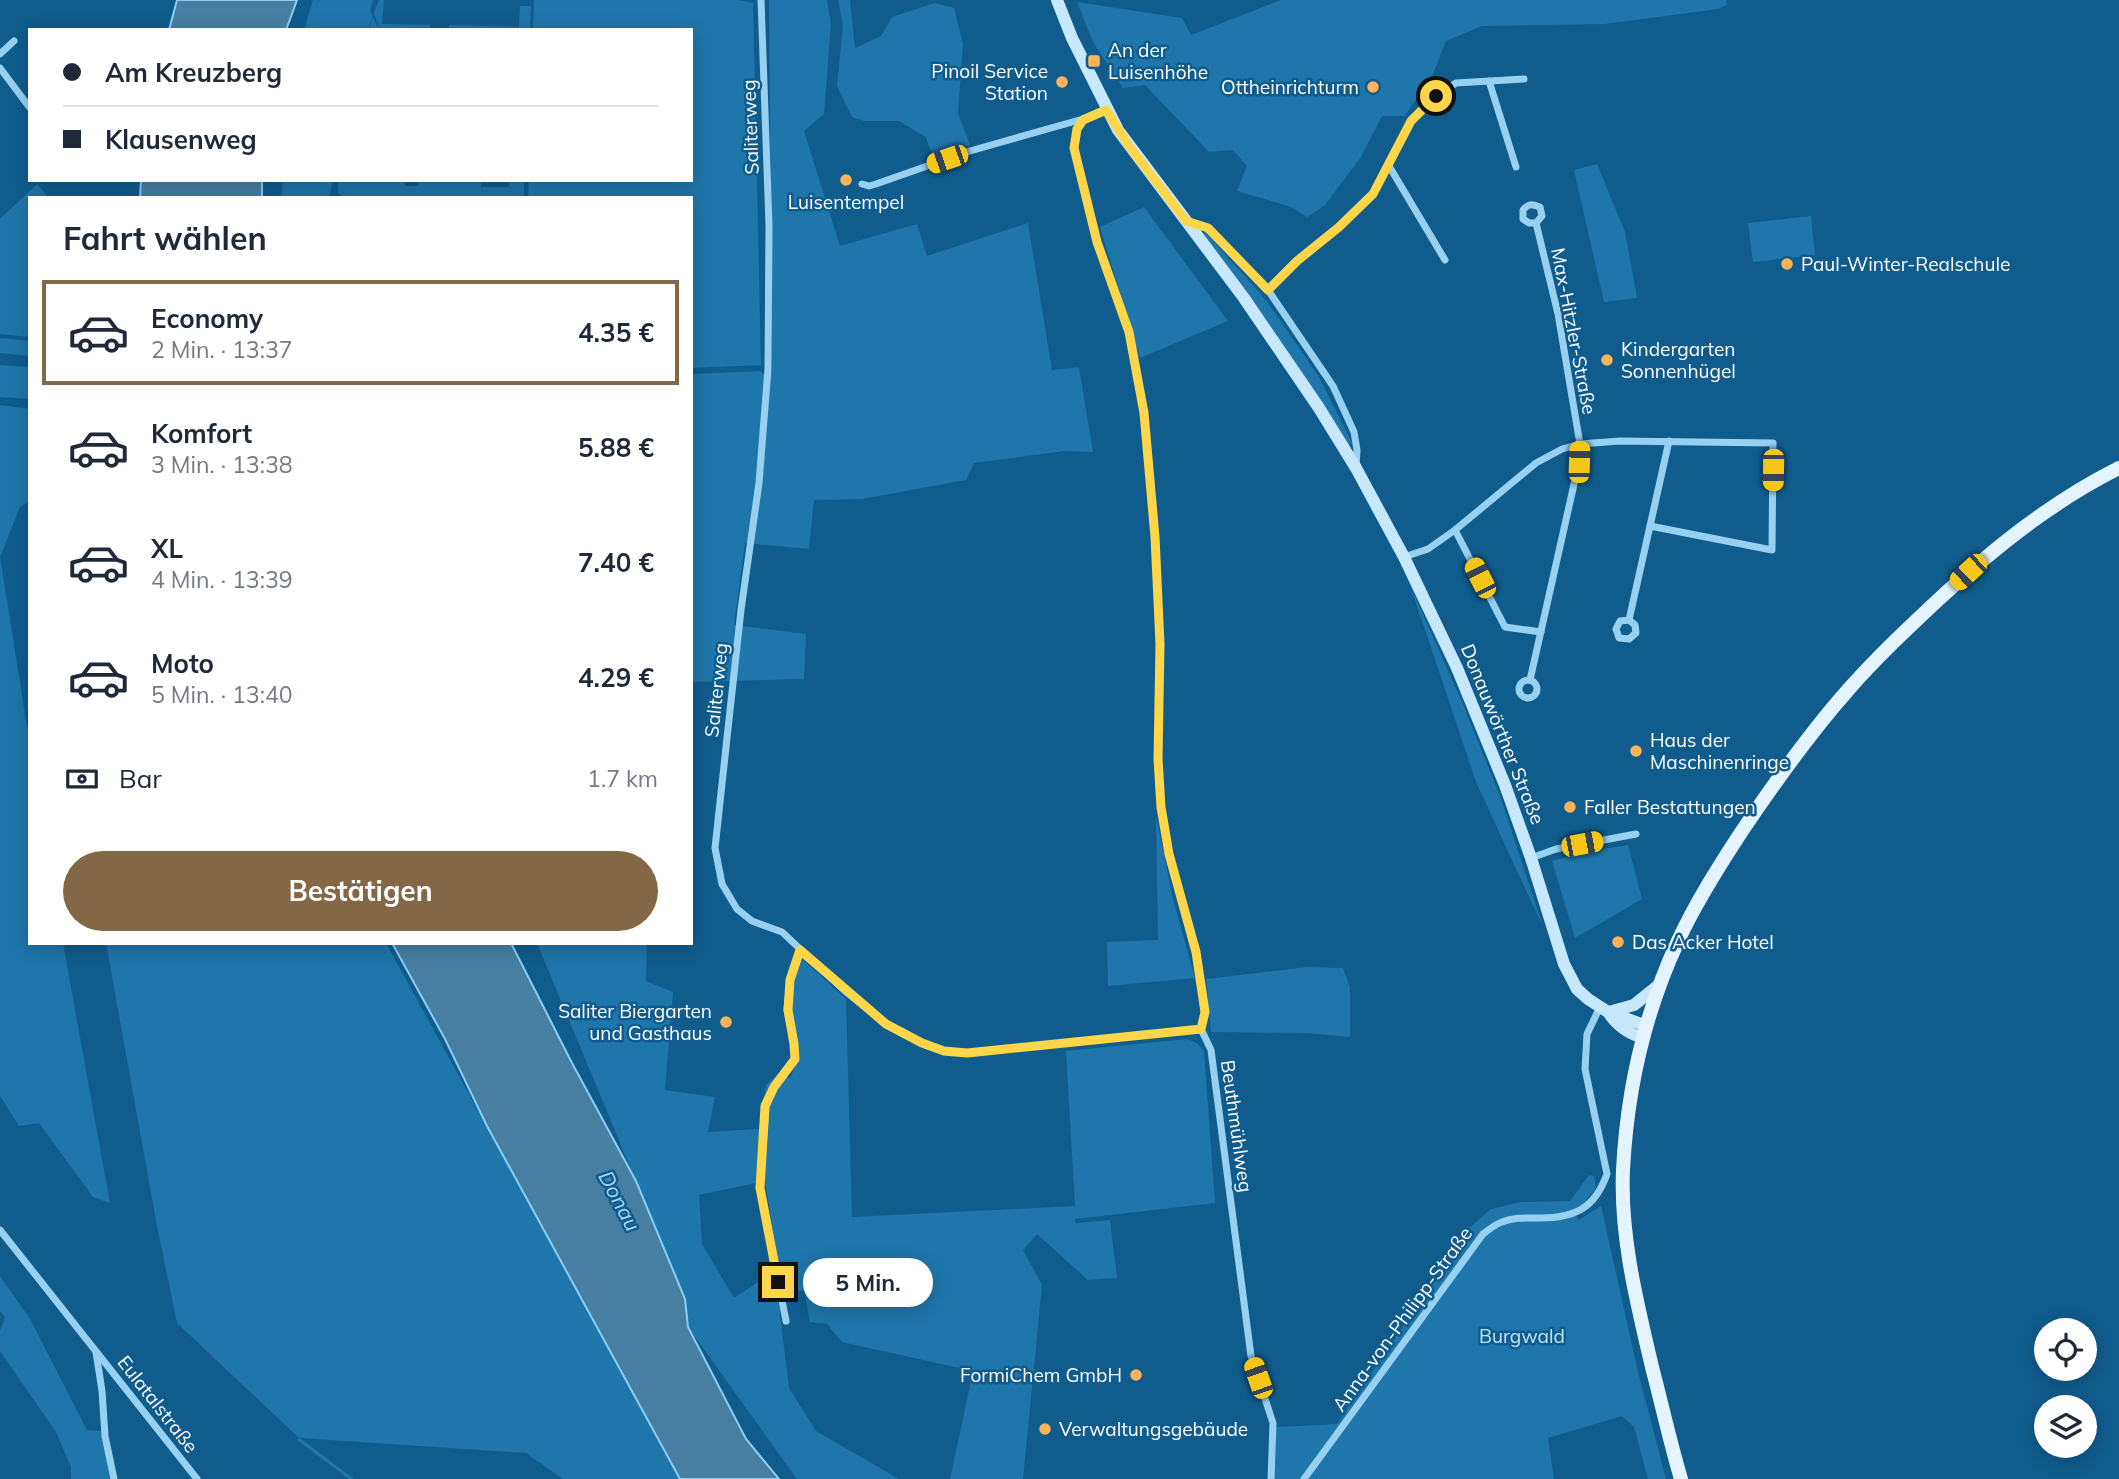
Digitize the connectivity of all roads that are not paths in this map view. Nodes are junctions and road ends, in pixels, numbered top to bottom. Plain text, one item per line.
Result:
1 (761, 0) edge
2 (1057, 0) edge
3 (14, 41) dead end
4 (0, 54) edge
5 (0, 68) edge
6 (1524, 79) dead end
7 (1489, 81) junction
8 (28, 105) edge
9 (1106, 110) junction
10 (1083, 120) junction
11 (1389, 166) junction
12 (1516, 167) dead end
13 (862, 184) dead end
14 (1186, 221) junction
15 (1535, 223) dead end
16 (1445, 260) dead end
17 (1268, 290) junction
18 (1669, 441) junction
19 (1580, 444) junction
20 (1356, 468) junction
21 (2119, 468) edge
22 (1650, 526) junction
23 (1455, 530) junction
24 (1404, 556) junction
25 (1629, 620) dead end
26 (1541, 632) junction
27 (1530, 680) dead end
28 (1636, 834) dead end
29 (1531, 858) junction
30 (800, 950) junction
31 (1660, 984) junction
32 (1604, 1009) junction
33 (1201, 1029) junction
34 (1645, 1032) junction
35 (0, 1230) edge
36 (786, 1321) dead end
37 (95, 1348) junction
38 (114, 1479) edge
39 (197, 1479) edge
40 (1271, 1479) edge
41 (1304, 1479) edge
42 (1681, 1479) edge

1 - 30 street, Saliterweg
2 - 9 main road, Donauwörther Straße
3 - 4 street
5 - 8 street
6 - 7 street
7 - 11 street
7 - 12 street
9 - 10 street
9 - 14 main road, Donauwörther Straße
10 - 13 street
10 - 33 street, Beuthmühlweg
11 - 16 street
11 - 17 street
14 - 17 street, Donauwörther Straße
14 - 20 main road, Donauwörther Straße
15 - 19 street, Max-Hitzler-Straße
17 - 20 street, Donauwörther Straße
18 - 19 street
18 - 22 street
18 - 22 street
19 - 23 street
19 - 26 street, Max-Hitzler-Straße
20 - 24 main road, Donauwörther Straße
21 - 31 main road
22 - 25 street
23 - 24 street
23 - 26 street
24 - 29 main road, Donauwörther Straße
26 - 27 street, Max-Hitzler-Straße
28 - 29 street
29 - 32 main road, Donauwörther Straße
30 - 33 street, Saliterweg
30 - 36 street
31 - 32 main road
31 - 34 main road
32 - 34 main road, Donauwörther Straße
32 - 41 street, Anna-von-Philipp-Straße
33 - 40 street, Beuthmühlweg
34 - 42 main road
35 - 37 street, Eulatalstraße
37 - 38 street, Eulatalstraße
37 - 39 street, Eulatalstraße

